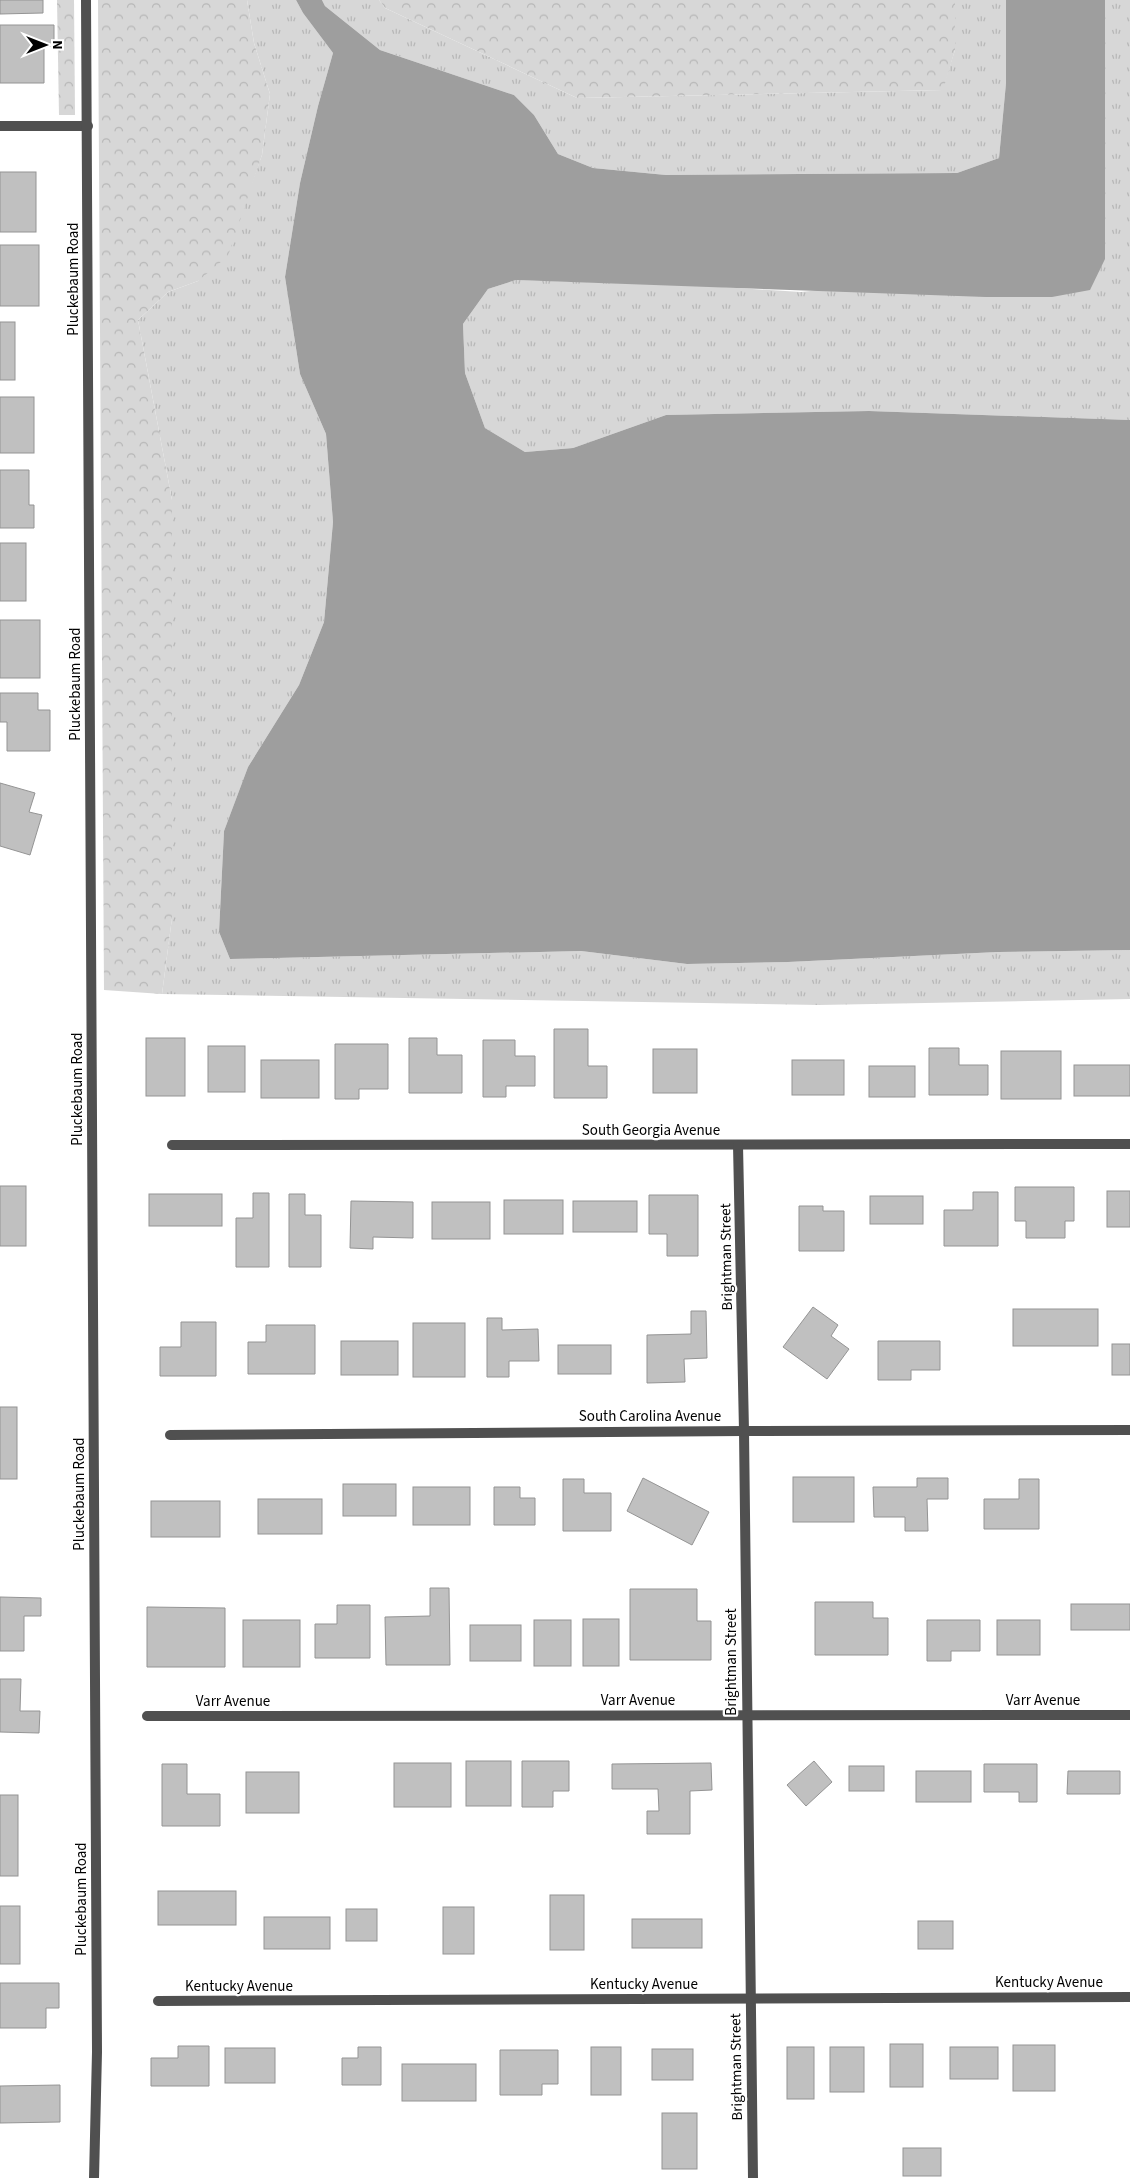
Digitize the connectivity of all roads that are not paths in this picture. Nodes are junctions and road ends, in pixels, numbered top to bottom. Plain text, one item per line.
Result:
1 (86, 0) edge
2 (0, 126) edge
3 (88, 126) junction
4 (1130, 1144) edge
5 (172, 1145) dead end
6 (738, 1145) junction
7 (1130, 1430) edge
8 (744, 1431) junction
9 (170, 1435) dead end
10 (1130, 1714) edge
11 (746, 1715) junction
12 (147, 1716) dead end
13 (1130, 1997) edge
14 (750, 1998) junction
15 (158, 2002) dead end
16 (94, 2178) edge
17 (753, 2178) edge

1 - 3 street, Pluckebaum Road
2 - 3 street
3 - 16 street, Pluckebaum Road
4 - 6 street, South Georgia Avenue
5 - 6 street, South Georgia Avenue
6 - 8 street, Brightman Street
7 - 8 street, South Carolina Avenue
8 - 9 street, South Carolina Avenue
8 - 11 street, Brightman Street
10 - 11 street, Varr Avenue
11 - 12 street, Varr Avenue
11 - 14 street, Brightman Street
13 - 14 street, Kentucky Avenue
14 - 15 street, Kentucky Avenue
14 - 17 street, Brightman Street

